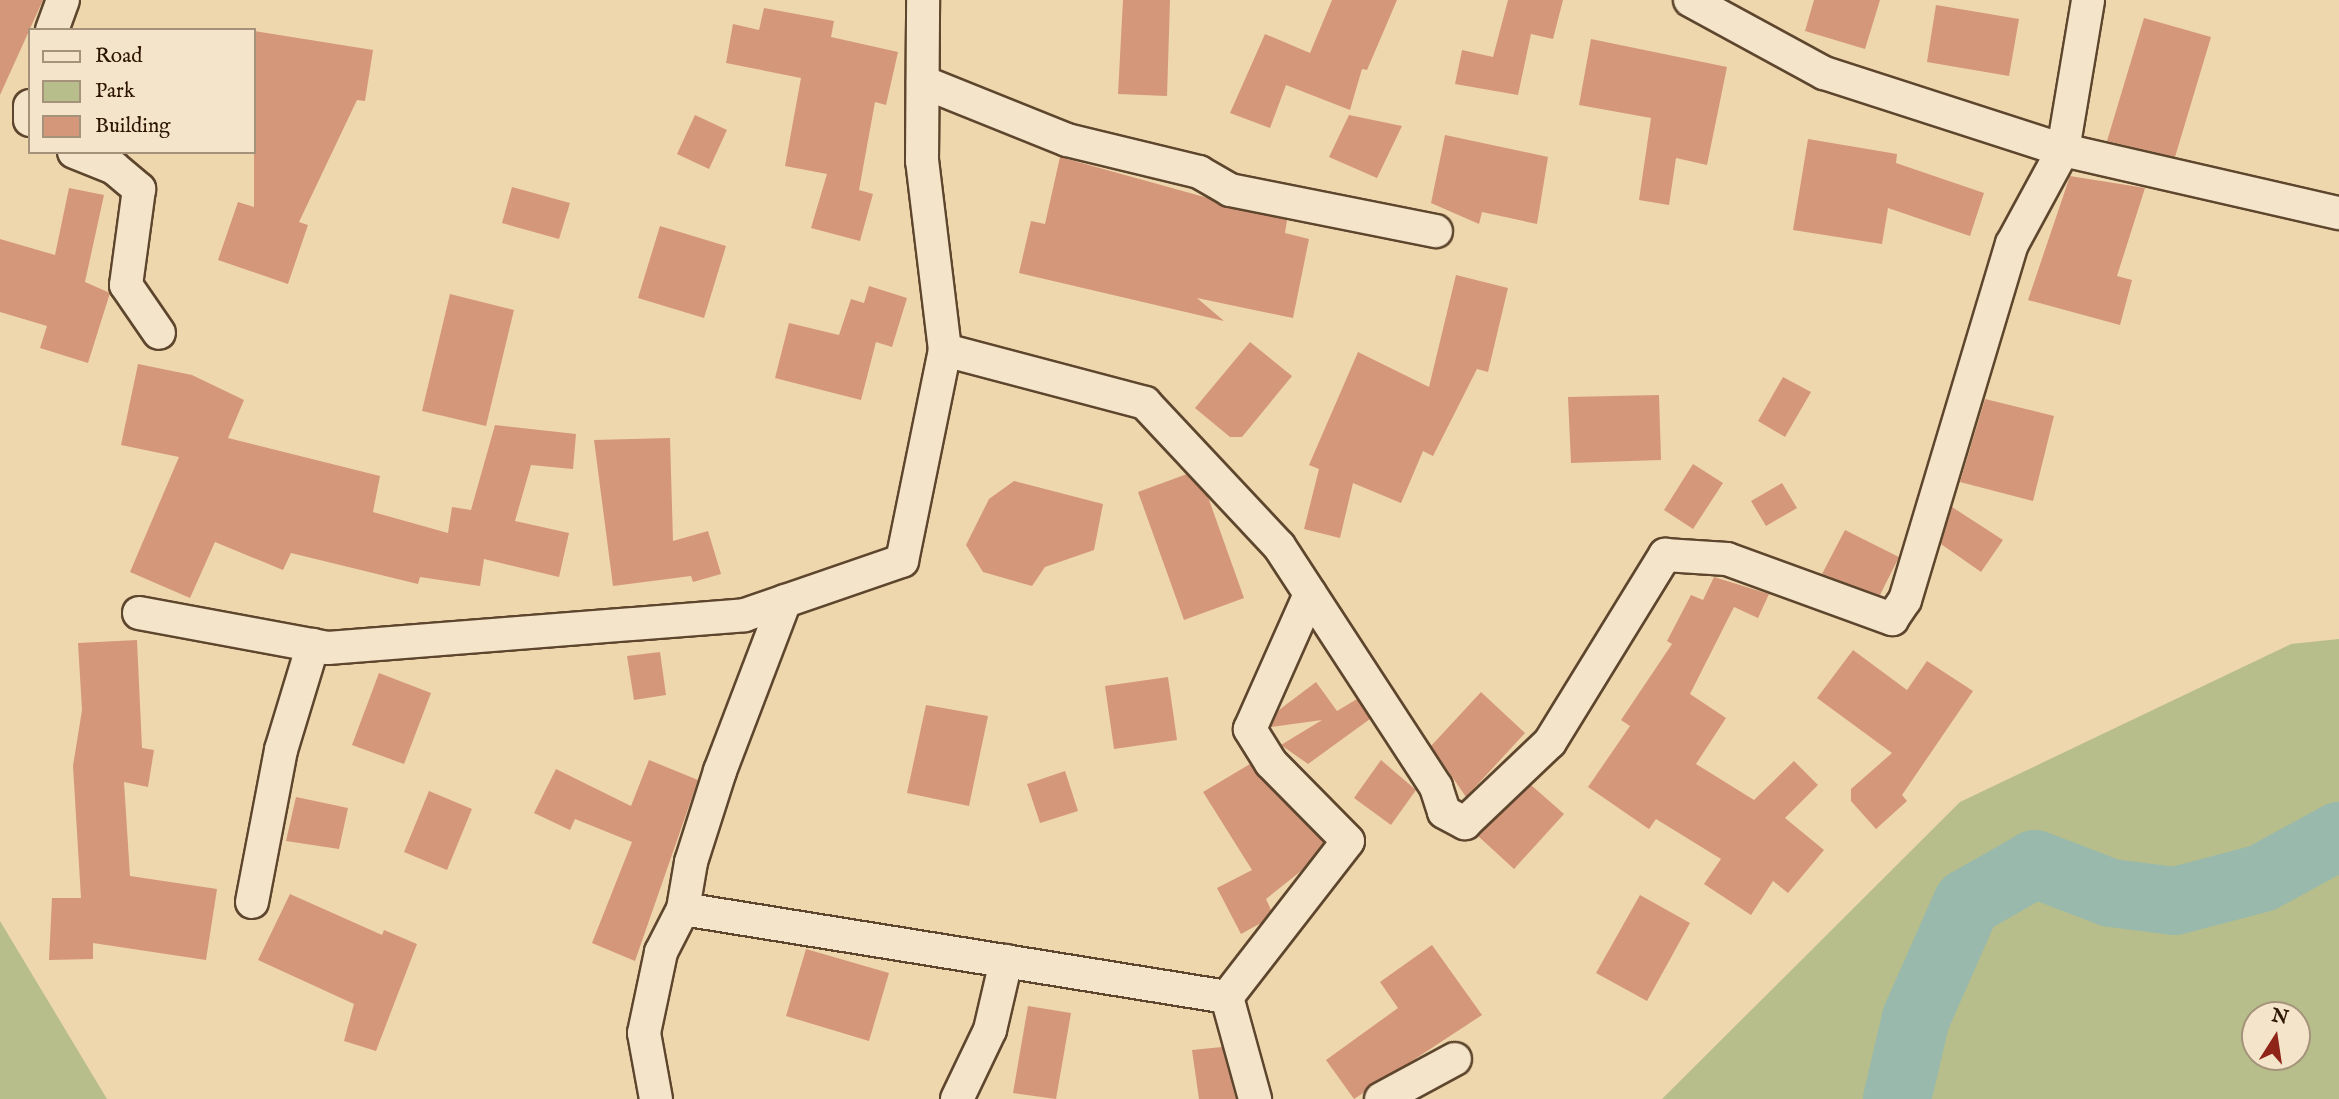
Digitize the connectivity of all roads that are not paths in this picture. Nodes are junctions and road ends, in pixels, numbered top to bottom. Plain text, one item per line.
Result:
1 (63, 0) edge
2 (1690, 0) edge
3 (2088, 0) edge
4 (918, 2) edge
5 (53, 28) edge
6 (923, 82) junction
7 (2063, 150) junction
8 (79, 154) edge
9 (2339, 213) edge
10 (1436, 231) dead end
11 (159, 332) dead end
12 (945, 350) junction
13 (1310, 594) junction
14 (785, 601) junction
15 (139, 613) dead end
16 (313, 645) junction
17 (252, 902) dead end
18 (683, 909) junction
19 (1006, 961) junction
20 (1227, 997) junction
21 (1455, 1059) dead end
22 (656, 1099) edge
23 (957, 1099) edge
24 (1255, 1099) edge
25 (1381, 1099) edge

1 - 5 street
2 - 7 street
3 - 7 street
4 - 6 street
6 - 10 street
6 - 12 street
7 - 9 street
7 - 13 street
8 - 11 street
12 - 13 street
12 - 14 street
13 - 20 street
14 - 16 street
14 - 18 street
15 - 16 street
16 - 17 street
18 - 19 street
18 - 22 street
19 - 20 street
19 - 23 street
20 - 24 street
21 - 25 street

